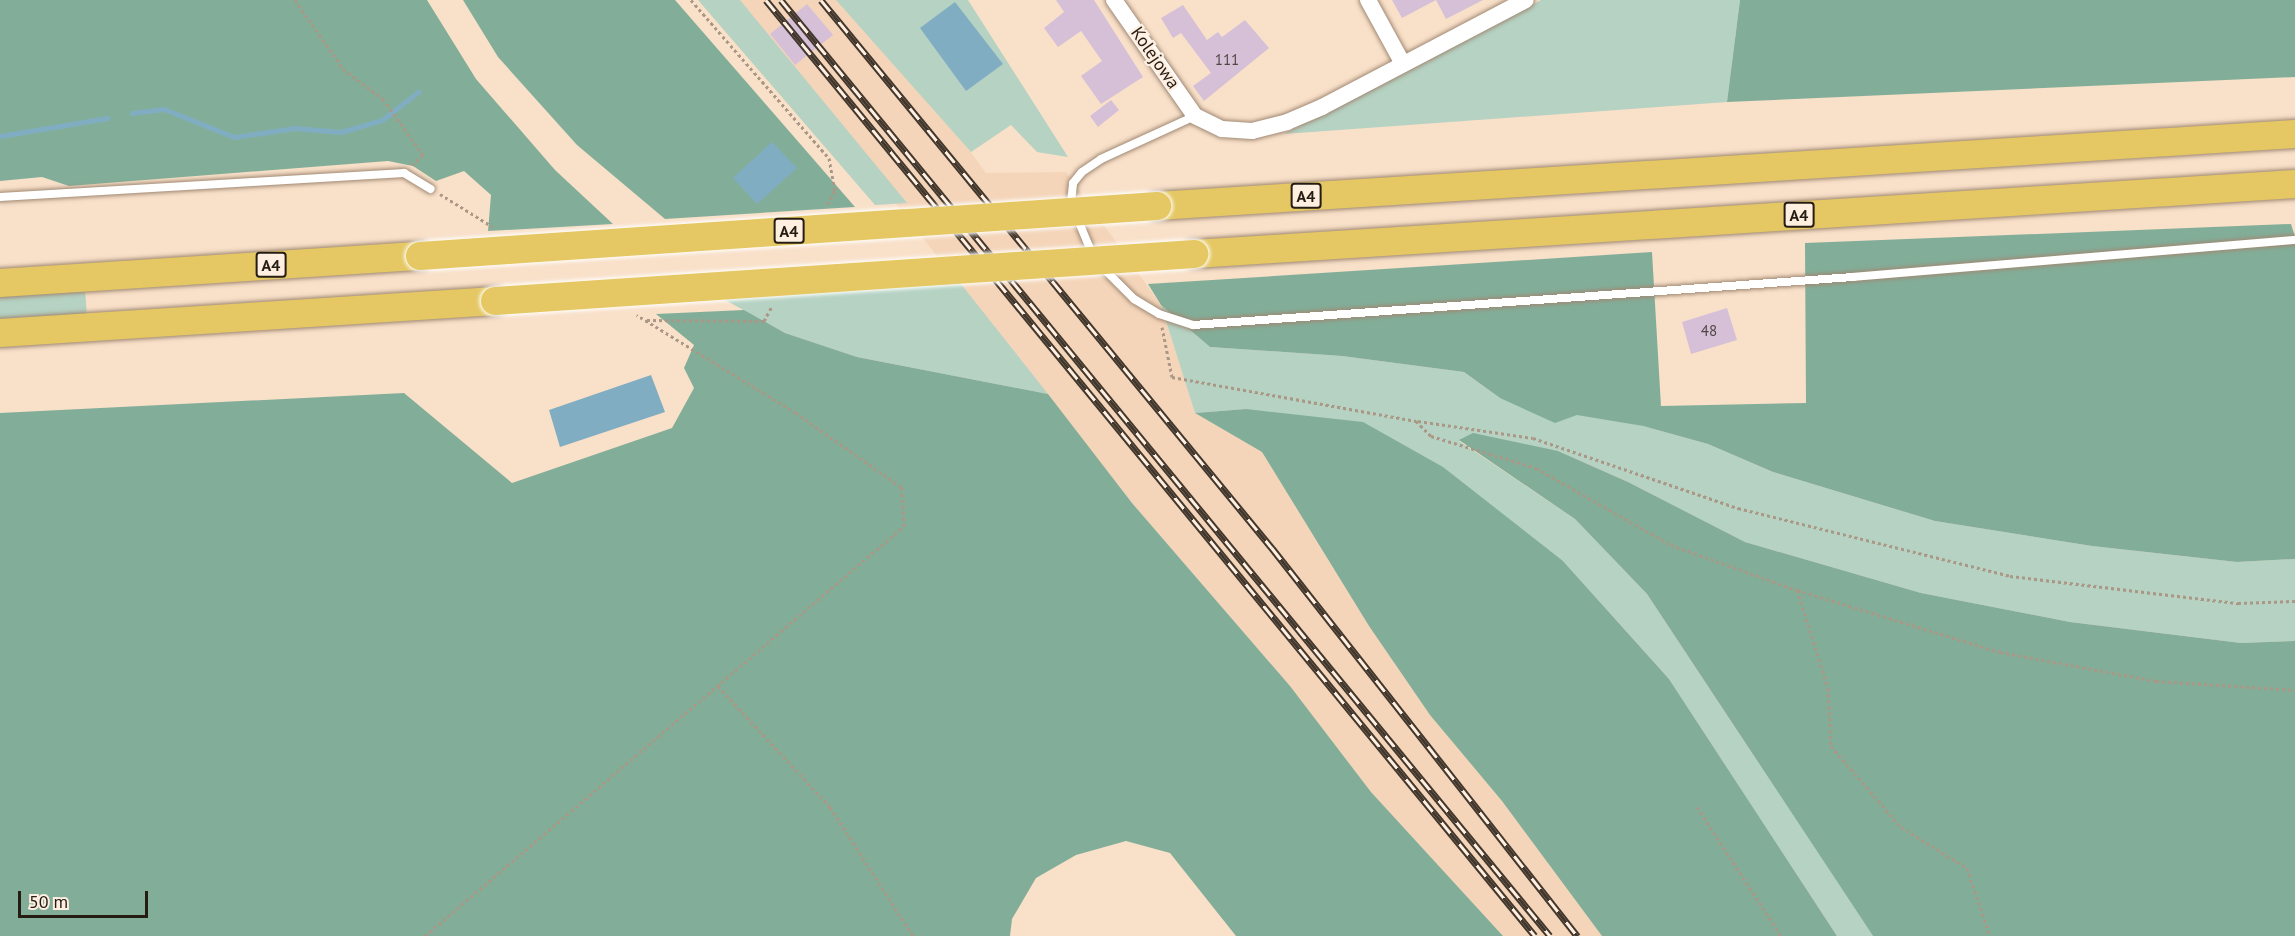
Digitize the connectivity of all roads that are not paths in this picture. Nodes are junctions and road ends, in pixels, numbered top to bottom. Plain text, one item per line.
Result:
1 (1114, 0) edge
2 (1368, 0) edge
3 (1526, 0) edge
4 (1403, 64) junction
5 (1195, 116) junction
6 (2295, 134) edge
7 (2295, 184) edge
8 (431, 189) dead end
9 (0, 197) edge
10 (2295, 240) edge
11 (0, 283) edge
12 (0, 333) edge

1 - 5 street, Kolejowa
2 - 4 street
3 - 4 street
4 - 5 street
5 - 10 lane
6 - 11 highway, A4, bridge
7 - 12 highway, A4, bridge
8 - 9 lane

